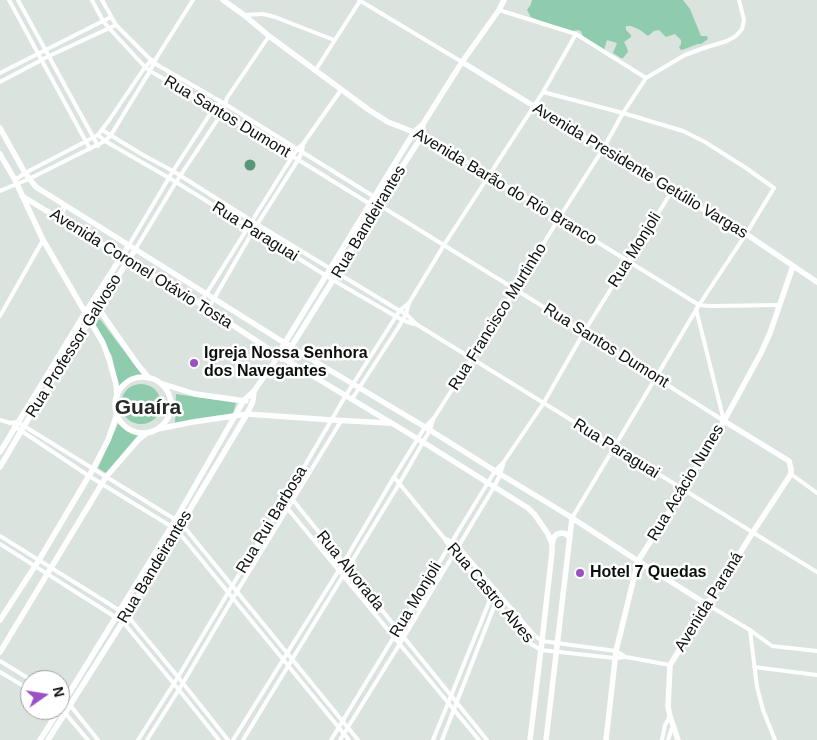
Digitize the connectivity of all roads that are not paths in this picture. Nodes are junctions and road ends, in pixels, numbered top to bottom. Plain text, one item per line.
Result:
1 (9, 0) edge
2 (18, 0) edge
3 (92, 0) edge
4 (102, 0) edge
5 (192, 0) edge
6 (223, 0) edge
7 (359, 0) edge
8 (504, 0) edge
9 (739, 0) edge
10 (499, 10) junction
11 (244, 15) junction
12 (111, 17) junction
13 (104, 21) junction
14 (116, 25) junction
15 (109, 28) junction
16 (576, 34) junction
17 (269, 36) junction
18 (334, 40) junction
19 (45, 50) junction
20 (39, 53) junction
21 (49, 56) junction
22 (42, 60) junction
23 (152, 62) junction
24 (462, 62) junction
25 (13, 66) junction
26 (145, 67) junction
27 (150, 71) junction
28 (315, 71) junction
29 (0, 73) edge
30 (16, 74) junction
31 (646, 78) junction
32 (0, 82) edge
33 (341, 90) junction
34 (543, 92) junction
35 (223, 103) junction
36 (534, 106) junction
37 (214, 108) junction
38 (222, 113) junction
39 (623, 113) junction
40 (423, 124) junction
41 (0, 128) edge
42 (102, 130) junction
43 (414, 132) junction
44 (98, 135) junction
45 (111, 136) junction
46 (422, 136) junction
47 (93, 138) junction
48 (86, 141) junction
49 (105, 141) junction
50 (303, 144) junction
51 (98, 146) junction
52 (90, 149) junction
53 (297, 149) junction
54 (603, 149) junction
55 (302, 152) junction
56 (0, 154) edge
57 (58, 155) junction
58 (143, 155) junction
59 (292, 157) junction
60 (298, 160) junction
61 (140, 161) junction
62 (62, 163) junction
63 (173, 171) junction
64 (25, 173) junction
65 (490, 175) junction
66 (180, 176) junction
67 (170, 178) junction
68 (29, 179) junction
69 (16, 182) junction
70 (176, 182) junction
71 (0, 191) edge
72 (672, 191) junction
73 (22, 196) junction
74 (374, 197) junction
75 (381, 201) junction
76 (370, 204) junction
77 (65, 205) junction
78 (376, 208) junction
79 (384, 208) junction
80 (58, 218) junction
81 (559, 218) junction
82 (252, 221) junction
83 (258, 224) junction
84 (248, 227) junction
85 (253, 231) junction
86 (746, 234) junction
87 (350, 238) junction
88 (43, 240) junction
89 (356, 243) junction
90 (129, 245) junction
91 (444, 245) junction
92 (294, 246) junction
93 (136, 250) junction
94 (290, 253) junction
95 (122, 256) junction
96 (128, 260) junction
97 (629, 261) junction
98 (793, 266) junction
99 (331, 269) junction
100 (173, 272) junction
101 (338, 273) junction
102 (327, 276) junction
103 (333, 280) junction
104 (817, 282) edge
105 (167, 284) junction
106 (516, 289) junction
107 (370, 292) junction
108 (207, 294) junction
109 (214, 298) junction
110 (366, 299) junction
111 (93, 301) junction
112 (408, 303) junction
113 (200, 304) junction
114 (780, 305) junction
115 (0, 307) edge
116 (98, 307) junction
117 (307, 307) junction
118 (697, 307) junction
119 (208, 309) junction
120 (400, 310) junction
121 (314, 312) junction
122 (85, 313) junction
123 (1, 314) edge
124 (406, 314) junction
125 (396, 317) junction
126 (90, 320) junction
127 (402, 320) junction
128 (416, 324) junction
129 (258, 326) junction
130 (584, 332) junction
131 (250, 337) junction
132 (285, 343) junction
133 (291, 347) junction
134 (375, 349) junction
135 (382, 353) junction
136 (281, 356) junction
137 (57, 358) junction
138 (471, 359) junction
139 (63, 362) junction
140 (656, 377) junction
141 (149, 378) junction
142 (161, 383) junction
143 (353, 384) junction
144 (360, 388) junction
145 (254, 391) junction
146 (346, 395) junction
147 (117, 396) junction
148 (352, 399) junction
149 (244, 400) junction
150 (253, 402) junction
151 (543, 404) junction
152 (117, 414) junction
153 (247, 414) junction
154 (236, 415) junction
155 (0, 420) edge
156 (332, 420) junction
157 (724, 420) junction
158 (341, 421) junction
159 (392, 423) junction
160 (16, 425) junction
161 (22, 429) junction
162 (158, 429) junction
163 (428, 429) junction
164 (147, 433) junction
165 (421, 441) junction
166 (613, 447) junction
167 (217, 448) junction
168 (0, 452) edge
169 (224, 452) junction
170 (310, 457) junction
171 (317, 461) junction
172 (0, 467) edge
173 (93, 469) junction
174 (497, 473) junction
175 (790, 474) junction
176 (89, 476) junction
177 (106, 477) junction
178 (394, 477) junction
179 (102, 484) junction
180 (399, 484) junction
181 (491, 485) junction
182 (683, 490) junction
183 (817, 493) edge
184 (288, 494) junction
185 (293, 500) junction
186 (379, 502) junction
187 (283, 503) junction
188 (386, 506) junction
189 (288, 509) junction
190 (572, 518) junction
191 (176, 519) junction
192 (182, 523) junction
193 (174, 528) junction
194 (753, 532) junction
195 (0, 536) edge
196 (570, 538) junction
197 (0, 544) edge
198 (258, 544) junction
199 (450, 544) junction
200 (552, 544) junction
201 (458, 546) junction
202 (263, 549) junction
203 (454, 552) junction
204 (154, 554) junction
205 (207, 555) junction
206 (160, 558) junction
207 (39, 560) junction
208 (202, 560) junction
209 (638, 561) junction
210 (344, 562) junction
211 (35, 566) junction
212 (52, 567) junction
213 (348, 568) junction
214 (477, 569) junction
215 (339, 570) junction
216 (143, 572) junction
217 (817, 572) edge
218 (472, 573) junction
219 (48, 574) junction
220 (344, 575) junction
221 (150, 576) junction
222 (232, 586) junction
223 (424, 586) junction
224 (494, 588) junction
225 (87, 590) junction
226 (431, 591) junction
227 (228, 592) junction
228 (237, 592) junction
229 (499, 594) junction
230 (83, 596) junction
231 (491, 596) junction
232 (233, 598) junction
233 (496, 601) junction
234 (708, 605) junction
235 (120, 611) junction
236 (313, 613) junction
237 (127, 615) junction
238 (318, 617) junction
239 (116, 618) junction
240 (0, 620) edge
241 (122, 622) junction
242 (262, 622) junction
243 (257, 628) junction
244 (398, 630) junction
245 (750, 630) junction
246 (202, 636) junction
247 (394, 637) junction
248 (404, 637) junction
249 (209, 640) junction
250 (542, 641) junction
251 (400, 643) junction
252 (557, 643) junction
253 (153, 647) junction
254 (470, 648) junction
255 (542, 650) junction
256 (477, 651) junction
257 (556, 651) junction
258 (616, 651) junction
259 (817, 651) edge
260 (0, 652) edge
261 (148, 652) junction
262 (288, 653) junction
263 (93, 654) junction
264 (626, 657) junction
265 (100, 658) junction
266 (614, 658) junction
267 (293, 659) junction
268 (0, 660) edge
269 (284, 660) junction
270 (670, 665) junction
271 (289, 666) junction
272 (427, 666) junction
273 (754, 668) junction
274 (422, 671) junction
275 (0, 672) edge
276 (82, 672) junction
277 (20, 673) edge
278 (817, 675) edge
279 (89, 676) junction
280 (178, 677) junction
281 (368, 680) junction
282 (183, 683) junction
283 (20, 684) edge
284 (174, 684) junction
285 (312, 684) junction
286 (374, 684) junction
287 (307, 688) junction
288 (70, 689) edge
289 (179, 690) junction
290 (451, 696) junction
291 (259, 699) junction
292 (355, 701) junction
293 (449, 702) junction
294 (457, 702) junction
295 (266, 703) junction
296 (70, 705) joint
297 (361, 705) junction
298 (454, 709) junction
299 (670, 716) junction
300 (53, 720) edge
301 (58, 720) edge
302 (70, 720) edge
303 (214, 722) junction
304 (342, 722) junction
305 (242, 725) junction
306 (673, 725) junction
307 (48, 726) junction
308 (147, 726) junction
309 (476, 726) junction
310 (209, 727) junction
311 (347, 727) junction
312 (339, 728) junction
313 (89, 729) junction
314 (54, 730) junction
315 (249, 730) junction
316 (472, 730) junction
317 (153, 731) junction
318 (344, 733) junction
319 (83, 734) junction
320 (40, 740) edge
321 (48, 740) edge
322 (88, 740) edge
323 (98, 740) edge
324 (138, 740) edge
325 (147, 740) edge
326 (219, 740) edge
327 (228, 740) edge
328 (233, 740) edge
329 (243, 740) edge
330 (331, 740) edge
331 (340, 740) edge
332 (349, 740) edge
333 (358, 740) edge
334 (433, 740) edge
335 (442, 740) edge
336 (479, 740) edge
337 (487, 740) edge
338 (530, 740) edge
339 (546, 740) edge
340 (606, 740) edge
341 (662, 740) edge
342 (668, 740) edge
343 (678, 740) edge
344 (776, 740) edge

1 - 20 street
2 - 19 street
3 - 13 street, Rua Santos Dumont
4 - 12 street, Rua Santos Dumont
5 - 23 street
6 - 11 street, Avenida Barão do Rio Branco
7 - 18 street
7 - 24 street
8 - 10 street, Rua Bandeirantes
9 - 31 street, Rua Francisco Murtinho
10 - 16 street
10 - 24 street, Rua Bandeirantes
11 - 17 street, Avenida Barão do Rio Branco
11 - 18 street
12 - 13 street
12 - 14 street, Rua Santos Dumont
13 - 15 street, Rua Santos Dumont
13 - 19 street
14 - 15 street
14 - 23 street, Rua Santos Dumont
15 - 21 street
15 - 26 street, Rua Santos Dumont
16 - 31 street
16 - 34 street, Rua Rui Barbosa
17 - 28 street, Avenida Barão do Rio Branco
17 - 35 street, Rua Professor Galvoso
18 - 28 street
19 - 20 street
19 - 21 street
20 - 22 street
20 - 25 street
21 - 22 street
21 - 47 street
22 - 30 street
22 - 48 street
23 - 26 street
23 - 27 street
23 - 35 street, Rua Santos Dumont
24 - 36 street, Avenida Presidente Getúlio Vargas
24 - 40 street, Rua Bandeirantes
25 - 29 street
25 - 30 street
26 - 27 street, Rua Santos Dumont
26 - 42 street
27 - 37 street, Rua Santos Dumont
27 - 45 street
28 - 33 street, Avenida Barão do Rio Branco
30 - 32 street
31 - 39 street, Rua Francisco Murtinho
33 - 43 street, Avenida Barão do Rio Branco
33 - 50 street
34 - 36 street, Rua Rui Barbosa
34 - 39 street
35 - 37 street, Rua Professor Galvoso
35 - 38 street, Rua Professor Galvoso
35 - 53 street, Rua Santos Dumont
36 - 54 street, Avenida Presidente Getúlio Vargas
36 - 65 street, Rua Rui Barbosa
37 - 38 street, Rua Santos Dumont
37 - 63 street, Rua Professor Galvoso
38 - 59 street, Rua Santos Dumont
38 - 66 street, Rua Professor Galvoso
39 - 54 street, Rua Francisco Murtinho
39 - 86 street
40 - 43 street, Rua Bandeirantes
40 - 46 street, Rua Bandeirantes
41 - 64 street, Avenida Coronel Otávio Tosta
42 - 44 street
42 - 45 street, Rua Paraguai
43 - 46 street, Avenida Barão do Rio Branco
43 - 74 street, Rua Bandeirantes
44 - 47 street
44 - 49 street, Rua Paraguai
45 - 49 street
45 - 58 street, Rua Paraguai
46 - 65 street, Avenida Barão do Rio Branco
46 - 75 street, Rua Bandeirantes
47 - 48 street
47 - 51 street
48 - 52 street
48 - 57 street
49 - 51 street
49 - 61 street, Rua Paraguai
50 - 53 street
50 - 55 street
51 - 52 street
52 - 62 street
53 - 55 street, Rua Santos Dumont
53 - 59 street
54 - 72 street, Avenida Presidente Getúlio Vargas
54 - 81 street, Rua Francisco Murtinho
55 - 60 street
55 - 74 street, Rua Santos Dumont
56 - 69 street
57 - 62 street
57 - 64 street
58 - 61 street
58 - 63 street, Rua Paraguai
59 - 60 street, Rua Santos Dumont
59 - 82 street
60 - 76 street, Rua Santos Dumont
60 - 83 street
61 - 67 street, Rua Paraguai
62 - 68 street
63 - 66 street, Rua Paraguai
63 - 67 street, Rua Professor Galvoso
64 - 68 street, Avenida Coronel Otávio Tosta
64 - 69 street
65 - 81 street, Avenida Barão do Rio Branco
65 - 91 street, Rua Rui Barbosa
66 - 70 street, Rua Professor Galvoso
66 - 82 street, Rua Paraguai
67 - 70 street, Rua Paraguai
67 - 90 street, Rua Professor Galvoso
68 - 69 street
68 - 77 street, Avenida Coronel Otávio Tosta
69 - 71 street
69 - 73 street
70 - 84 street, Rua Paraguai
70 - 93 street, Rua Professor Galvoso
72 - 86 street, Avenida Presidente Getúlio Vargas
72 - 97 street, Rua Monjoli
73 - 80 street, Avenida Coronel Otávio Tosta
73 - 88 street
74 - 75 street, Rua Santos Dumont
74 - 76 street, Rua Bandeirantes
75 - 78 street, Rua Bandeirantes
75 - 79 street
76 - 78 street, Rua Santos Dumont
76 - 87 street, Rua Bandeirantes
77 - 80 street
77 - 90 street, Avenida Coronel Otávio Tosta
78 - 79 street
78 - 89 street, Rua Bandeirantes
79 - 91 street, Rua Santos Dumont
80 - 95 street, Avenida Coronel Otávio Tosta
81 - 97 street, Avenida Barão do Rio Branco
81 - 106 street, Rua Francisco Murtinho
82 - 83 street, Rua Paraguai
82 - 84 street
83 - 85 street
83 - 92 street, Rua Paraguai
84 - 85 street, Rua Paraguai
84 - 108 street
85 - 94 street, Rua Paraguai
85 - 109 street
86 - 98 street, Avenida Presidente Getúlio Vargas
86 - 118 street
87 - 89 street
87 - 99 street, Rua Bandeirantes
88 - 122 street
88 - 123 street
89 - 101 street, Rua Bandeirantes
90 - 93 street, Avenida Coronel Otávio Tosta
90 - 95 street, Rua Professor Galvoso
91 - 106 street, Rua Santos Dumont
91 - 112 street, Rua Rui Barbosa
92 - 94 street
92 - 99 street, Rua Paraguai
93 - 96 street, Rua Professor Galvoso
93 - 100 street, Avenida Coronel Otávio Tosta
94 - 102 street, Rua Paraguai
95 - 96 street, Avenida Coronel Otávio Tosta
95 - 111 street, Rua Professor Galvoso
96 - 105 street, Avenida Coronel Otávio Tosta
96 - 116 street, Rua Professor Galvoso
97 - 118 street, Avenida Barão do Rio Branco
97 - 130 street, Rua Monjoli
98 - 104 street, Avenida Presidente Getúlio Vargas
98 - 114 street, Rua Acácio Nunes
99 - 101 street, Rua Paraguai
99 - 102 street, Rua Bandeirantes
100 - 105 street
100 - 108 street, Avenida Coronel Otávio Tosta
101 - 103 street, Rua Bandeirantes
101 - 107 street, Rua Paraguai
102 - 103 street, Rua Paraguai
102 - 117 street, Rua Bandeirantes
103 - 110 street, Rua Paraguai
103 - 121 street, Rua Bandeirantes
105 - 113 street, Avenida Coronel Otávio Tosta
106 - 130 street, Rua Santos Dumont
106 - 138 street, Rua Francisco Murtinho
107 - 110 street
107 - 120 street, Rua Paraguai
108 - 109 street, Avenida Coronel Otávio Tosta
108 - 113 street
109 - 119 street
109 - 129 street, Avenida Coronel Otávio Tosta
110 - 125 street, Rua Paraguai
111 - 116 street
111 - 122 street, Rua Professor Galvoso
112 - 120 street, Rua Rui Barbosa
112 - 124 street, Rua Rui Barbosa
113 - 119 street, Avenida Coronel Otávio Tosta
114 - 118 street
114 - 157 street, Rua Acácio Nunes
115 - 123 street
116 - 126 street, Rua Professor Galvoso
116 - 141 street
117 - 121 street
117 - 132 street, Rua Bandeirantes
118 - 140 street
118 - 157 street
119 - 131 street, Avenida Coronel Otávio Tosta
120 - 124 street, Rua Paraguai
120 - 125 street, Rua Rui Barbosa
121 - 133 street, Rua Bandeirantes
122 - 126 street
122 - 137 street, Rua Professor Galvoso
124 - 127 street, Rua Rui Barbosa
124 - 128 street, Rua Paraguai
125 - 127 street, Rua Paraguai
125 - 134 street, Rua Rui Barbosa
126 - 139 street, Rua Professor Galvoso
126 - 147 street
127 - 128 street, Rua Paraguai
127 - 135 street, Rua Rui Barbosa
128 - 138 street, Rua Paraguai
129 - 131 street
129 - 132 street, Avenida Coronel Otávio Tosta
130 - 140 street, Rua Santos Dumont
130 - 151 street, Rua Monjoli
131 - 136 street, Avenida Coronel Otávio Tosta
132 - 133 street, Avenida Coronel Otávio Tosta
132 - 136 street, Rua Bandeirantes
133 - 136 street, Rua Bandeirantes
133 - 143 street, Avenida Coronel Otávio Tosta
134 - 135 street
134 - 143 street, Rua Rui Barbosa
135 - 144 street, Rua Rui Barbosa
136 - 145 street, Rua Bandeirantes
136 - 146 street, Avenida Coronel Otávio Tosta
137 - 139 street
137 - 160 street, Rua Professor Galvoso
138 - 151 street, Rua Paraguai
138 - 163 street, Rua Francisco Murtinho
139 - 161 street, Rua Professor Galvoso
140 - 157 street, Rua Santos Dumont
140 - 166 street
141 - 142 street
141 - 147 street
142 - 149 street
142 - 162 street
143 - 144 street, Avenida Coronel Otávio Tosta
143 - 146 street, Rua Rui Barbosa
144 - 148 street, Rua Rui Barbosa
144 - 163 street, Avenida Coronel Otávio Tosta
145 - 149 street, Rua Bandeirantes
145 - 150 street, Rua Bandeirantes
146 - 148 street, Avenida Coronel Otávio Tosta
146 - 156 street, Rua Rui Barbosa
147 - 152 street
148 - 159 street, Avenida Coronel Otávio Tosta
149 - 150 street
149 - 154 street, Rua Bandeirantes
150 - 153 street, Rua Bandeirantes
151 - 166 street, Rua Paraguai
151 - 174 street, Rua Monjoli
152 - 164 street
152 - 173 street
153 - 154 street
153 - 156 street
153 - 169 street, Rua Bandeirantes
154 - 162 street
154 - 167 street, Rua Bandeirantes
155 - 160 street
156 - 158 street
156 - 170 street, Rua Rui Barbosa
157 - 175 street, Rua Santos Dumont
157 - 182 street, Rua Acácio Nunes
158 - 159 street
158 - 171 street, Rua Rui Barbosa
159 - 165 street, Avenida Coronel Otávio Tosta
160 - 161 street
160 - 168 street, Rua Professor Galvoso
161 - 172 street, Rua Professor Galvoso
161 - 173 street
161 - 176 street
162 - 164 street
163 - 165 street, Rua Francisco Murtinho
163 - 174 street, Avenida Coronel Otávio Tosta
164 - 177 street
165 - 178 street, Rua Francisco Murtinho
165 - 180 street, Rua Francisco Murtinho
165 - 181 street, Avenida Coronel Otávio Tosta
166 - 182 street, Rua Paraguai
166 - 190 street
167 - 169 street
167 - 191 street, Rua Bandeirantes
169 - 192 street, Rua Bandeirantes
170 - 171 street
170 - 184 street, Rua Rui Barbosa
171 - 185 street, Rua Rui Barbosa
173 - 176 street
173 - 177 street
174 - 181 street, Rua Monjoli
174 - 190 street, Avenida Coronel Otávio Tosta
175 - 183 street, Rua Santos Dumont
175 - 194 street, Avenida Paraná
176 - 179 street
176 - 207 street
177 - 179 street
177 - 191 street
178 - 180 street, Rua Castro Alves
178 - 186 street, Rua Francisco Murtinho
179 - 193 street
179 - 212 street
180 - 188 street, Rua Francisco Murtinho
180 - 199 street, Rua Castro Alves
181 - 199 street, Rua Monjoli
181 - 200 street, Avenida Coronel Otávio Tosta
181 - 201 street, Rua Monjoli
182 - 194 street, Rua Paraguai
182 - 209 street, Rua Acácio Nunes
184 - 185 street, Rua Alvorada
184 - 187 street, Rua Rui Barbosa
185 - 189 street, Rua Rui Barbosa
185 - 210 street, Rua Alvorada
186 - 188 street
186 - 210 street, Rua Francisco Murtinho
187 - 189 street, Rua Alvorada
187 - 198 street, Rua Rui Barbosa
188 - 213 street, Rua Francisco Murtinho
189 - 202 street, Rua Rui Barbosa
189 - 215 street, Rua Alvorada
190 - 196 street
190 - 209 street, Avenida Coronel Otávio Tosta
191 - 192 street
191 - 193 street, Rua Bandeirantes
192 - 193 street, Rua Bandeirantes
192 - 205 street
193 - 204 street, Rua Bandeirantes
193 - 206 street, Rua Bandeirantes
193 - 208 street
194 - 217 street, Rua Paraguai
194 - 234 street, Avenida Paraná
195 - 207 street
196 - 200 street
196 - 252 street
197 - 211 street
198 - 202 street
198 - 222 street, Rua Rui Barbosa
199 - 201 street, Rua Castro Alves
199 - 203 street, Rua Castro Alves
199 - 223 street, Rua Monjoli
200 - 250 street
201 - 203 street, Rua Monjoli
201 - 214 street, Rua Castro Alves
202 - 228 street, Rua Rui Barbosa
203 - 218 street, Rua Castro Alves
203 - 226 street, Rua Monjoli
204 - 206 street
204 - 216 street, Rua Bandeirantes
205 - 208 street
205 - 222 street
206 - 221 street, Rua Bandeirantes
207 - 211 street
207 - 212 street
208 - 227 street
209 - 234 street, Avenida Coronel Otávio Tosta
209 - 258 street, Rua Acácio Nunes
210 - 213 street, Rua Alvorada
210 - 215 street, Rua Francisco Murtinho
211 - 219 street
211 - 240 street
212 - 219 street
212 - 225 street
213 - 220 street, Rua Francisco Murtinho
213 - 244 street, Rua Alvorada
214 - 218 street
214 - 224 street, Rua Castro Alves
215 - 220 street, Rua Alvorada
215 - 236 street, Rua Francisco Murtinho
216 - 221 street
216 - 235 street, Rua Bandeirantes
218 - 231 street, Rua Castro Alves
219 - 230 street
219 - 260 street
220 - 238 street, Rua Francisco Murtinho
220 - 247 street, Rua Alvorada
221 - 237 street, Rua Bandeirantes
222 - 227 street, Rua Rui Barbosa
222 - 228 street
223 - 226 street
223 - 244 street, Rua Monjoli
224 - 229 street, Rua Castro Alves
224 - 231 street
225 - 230 street
225 - 235 street
226 - 248 street, Rua Monjoli
227 - 232 street
227 - 246 street, Rua Rui Barbosa
228 - 232 street, Rua Rui Barbosa
228 - 242 street
229 - 233 street
229 - 250 street, Rua Castro Alves
230 - 239 street
231 - 233 street, Rua Castro Alves
231 - 254 street
232 - 243 street
232 - 249 street, Rua Rui Barbosa
233 - 255 street, Rua Castro Alves
233 - 256 street
234 - 245 street
234 - 270 street, Avenida Paraná
235 - 237 street
235 - 239 street, Rua Bandeirantes
236 - 238 street
236 - 262 street, Rua Francisco Murtinho
237 - 241 street, Rua Bandeirantes
237 - 253 street
238 - 267 street, Rua Francisco Murtinho
239 - 241 street
239 - 263 street, Rua Bandeirantes
241 - 261 street
241 - 265 street, Rua Bandeirantes
242 - 243 street
242 - 262 street
243 - 269 street
244 - 247 street, Rua Monjoli
244 - 248 street, Rua Alvorada
245 - 259 street
245 - 273 street
246 - 249 street
246 - 280 street, Rua Rui Barbosa
247 - 251 street, Rua Alvorada
247 - 281 street, Rua Monjoli
248 - 251 street, Rua Monjoli
248 - 272 street, Rua Alvorada
249 - 282 street, Rua Rui Barbosa
250 - 252 street, Rua Castro Alves
250 - 255 street
251 - 274 street, Rua Alvorada
251 - 286 street, Rua Monjoli
252 - 257 street
252 - 258 street, Rua Castro Alves
253 - 261 street
253 - 280 street
254 - 256 street
254 - 290 street
255 - 257 street, Rua Castro Alves
255 - 338 street
256 - 294 street
257 - 266 street, Rua Castro Alves
257 - 339 street
258 - 264 street, Rua Castro Alves
258 - 266 street, Rua Acácio Nunes
261 - 284 street
262 - 267 street
262 - 269 street, Rua Francisco Murtinho
263 - 265 street
263 - 276 street, Rua Bandeirantes
264 - 266 street, Rua Castro Alves
264 - 270 street, Rua Castro Alves
265 - 279 street, Rua Bandeirantes
266 - 340 street, Rua Acácio Nunes
267 - 271 street, Rua Francisco Murtinho
267 - 285 street
268 - 277 street
269 - 271 street
269 - 291 street, Rua Francisco Murtinho
270 - 299 street, Avenida Paraná
271 - 287 street
271 - 295 street, Rua Francisco Murtinho
272 - 274 street
272 - 290 street, Rua Alvorada
273 - 278 street
273 - 344 street
274 - 293 street, Rua Alvorada
275 - 283 street
276 - 279 street
276 - 288 street, Rua Bandeirantes
279 - 296 street, Rua Bandeirantes
280 - 282 street
280 - 284 street, Rua Rui Barbosa
281 - 286 street
281 - 292 street, Rua Monjoli
282 - 289 street, Rua Rui Barbosa
282 - 303 street
284 - 289 street
284 - 308 street, Rua Rui Barbosa
285 - 287 street
285 - 304 street
286 - 297 street, Rua Monjoli
287 - 312 street
289 - 310 street
289 - 317 street, Rua Rui Barbosa
290 - 293 street
290 - 294 street, Rua Alvorada
291 - 295 street
291 - 305 street, Rua Francisco Murtinho
292 - 297 street
292 - 304 street, Rua Monjoli
293 - 298 street, Rua Alvorada
293 - 334 street
294 - 298 street
294 - 309 street, Rua Alvorada
295 - 315 street, Rua Francisco Murtinho
296 - 313 street
297 - 311 street, Rua Monjoli
298 - 316 street, Rua Alvorada
298 - 335 street
299 - 306 street, Avenida Paraná
299 - 341 street
300 - 307 street, Rua Bandeirantes
301 - 314 street, Rua Bandeirantes
302 - 319 street
303 - 310 street
303 - 327 street
304 - 311 street
304 - 312 street, Rua Monjoli
305 - 315 street
305 - 328 street, Rua Francisco Murtinho
306 - 342 street
306 - 343 street, Avenida Paraná
307 - 314 street
307 - 320 street, Rua Bandeirantes
308 - 317 street
308 - 324 street, Rua Rui Barbosa
309 - 316 street
309 - 337 street, Rua Alvorada
310 - 326 street
311 - 318 street, Rua Monjoli
311 - 333 street
312 - 318 street
312 - 330 street, Rua Monjoli
313 - 319 street
313 - 323 street
314 - 321 street, Rua Bandeirantes
315 - 329 street, Rua Francisco Murtinho
316 - 336 street, Rua Alvorada
317 - 325 street, Rua Rui Barbosa
318 - 331 street, Rua Monjoli
318 - 332 street
319 - 322 street

